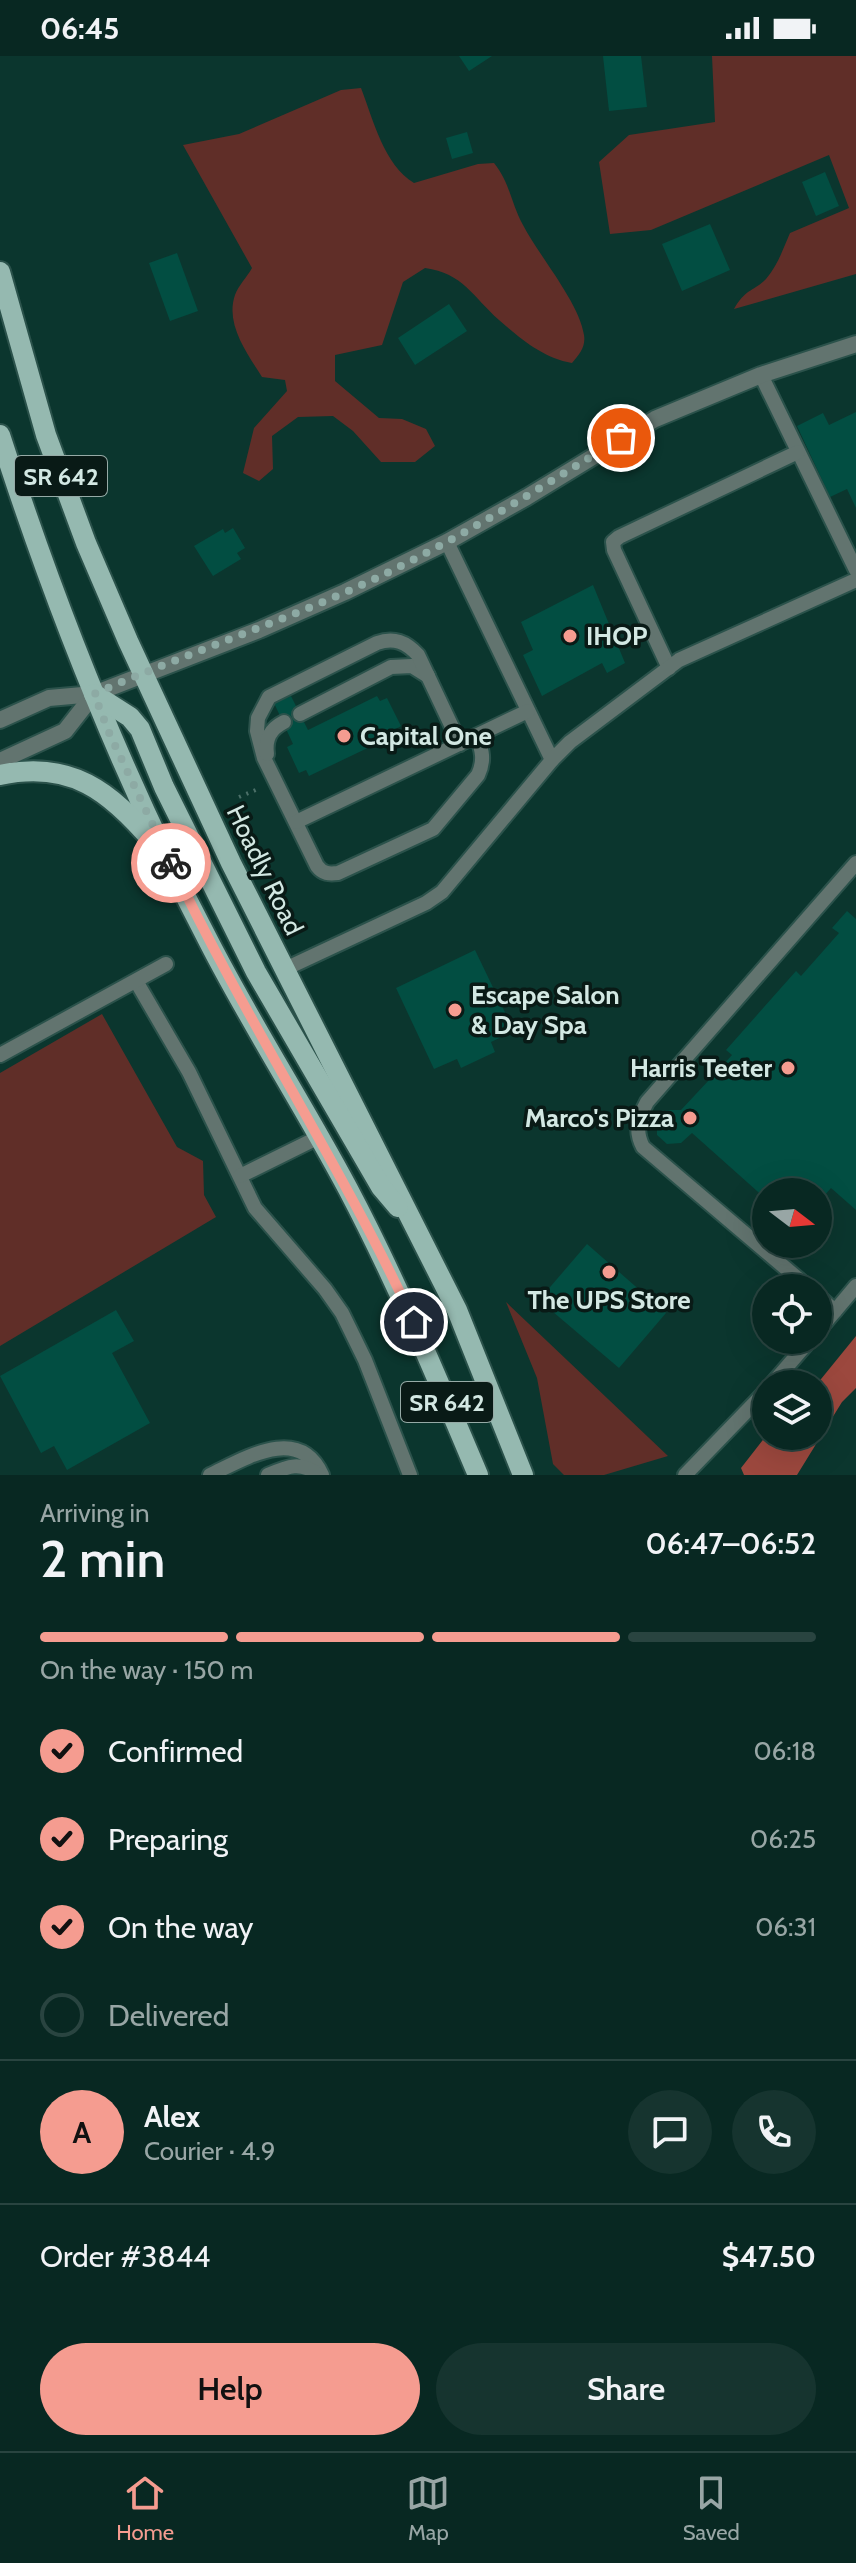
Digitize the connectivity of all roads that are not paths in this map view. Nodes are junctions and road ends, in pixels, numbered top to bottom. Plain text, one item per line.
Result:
1 (0, 272) edge
2 (856, 344) edge
3 (761, 375) junction
4 (0, 435) edge
5 (798, 452) junction
6 (447, 542) junction
7 (856, 570) edge
8 (856, 580) edge
9 (669, 668) junction
10 (142, 673) junction
11 (428, 676) junction
12 (94, 694) junction
13 (528, 711) junction
14 (300, 714) dead end
15 (0, 720) edge
16 (284, 722) dead end
17 (477, 736) junction
18 (460, 744) junction
19 (552, 760) junction
20 (0, 761) edge
21 (269, 767) junction
22 (0, 775) edge
23 (296, 822) junction
24 (171, 863) junction
25 (856, 863) edge
26 (166, 964) dead end
27 (285, 969) junction
28 (136, 981) junction
29 (0, 1055) edge
30 (319, 1137) junction
31 (240, 1176) junction
32 (419, 1231) junction
33 (793, 1274) edge
34 (856, 1286) edge
35 (832, 1308) edge
36 (835, 1311) junction
37 (832, 1315) edge
38 (798, 1354) edge
39 (784, 1370) edge
40 (752, 1406) edge
41 (524, 1473) edge
42 (210, 1475) edge
43 (268, 1475) edge
44 (321, 1475) edge
45 (410, 1475) edge
46 (478, 1475) edge
47 (685, 1475) edge

1 - 10 main road, Hoadly Road / SR 642
2 - 3 street
3 - 5 lane
3 - 6 street
4 - 12 main road, SR 642
5 - 7 lane
5 - 9 lane
6 - 10 street
6 - 13 lane
8 - 9 lane
9 - 19 lane
10 - 12 street
10 - 27 main road, Hoadly Road / SR 642
11 - 14 lane
11 - 18 lane
11 - 21 lane
12 - 15 street
12 - 20 street
12 - 24 main road, SR 642
12 - 32 main road
13 - 17 lane
13 - 19 lane
16 - 21 lane
17 - 18 lane
17 - 23 lane
18 - 23 lane
19 - 27 lane
21 - 23 lane
22 - 24 main road
24 - 30 main road, SR 642
25 - 33 lane
26 - 28 lane
27 - 32 main road, Hoadly Road / SR 642
28 - 29 lane
28 - 31 lane
30 - 31 lane
30 - 46 main road, SR 642
31 - 45 lane
32 - 41 main road, Hoadly Road / SR 642
34 - 36 lane
35 - 36 lane
36 - 37 lane
38 - 39 lane
40 - 47 lane
42 - 44 lane
43 - 44 lane

